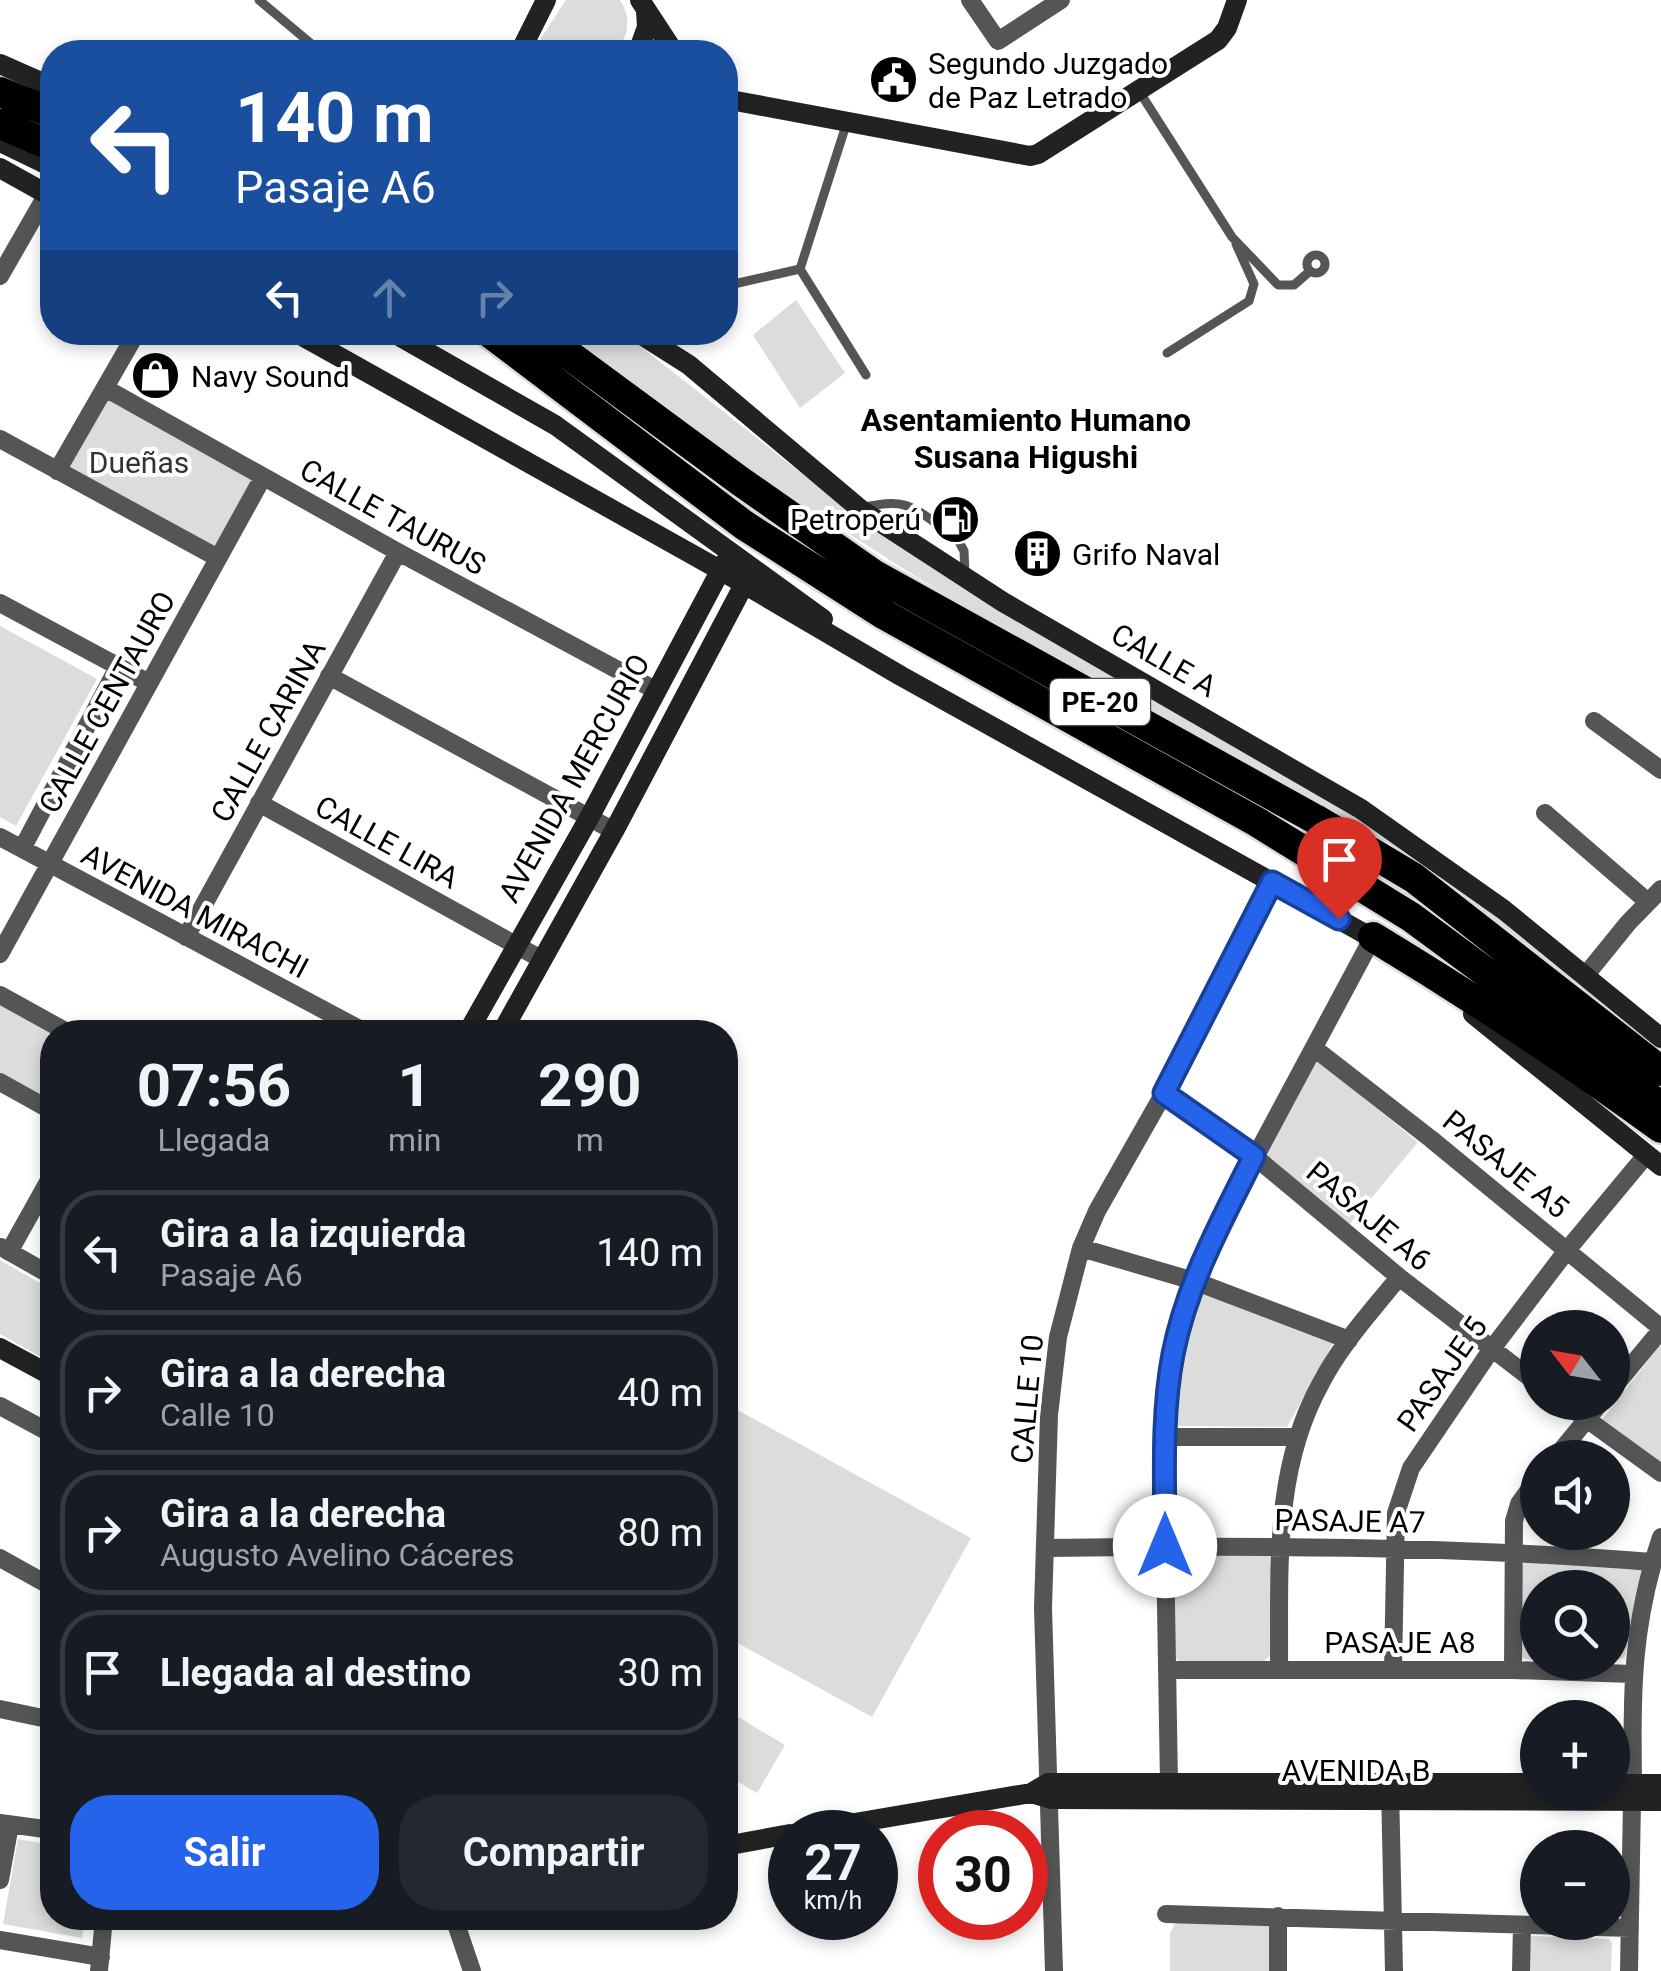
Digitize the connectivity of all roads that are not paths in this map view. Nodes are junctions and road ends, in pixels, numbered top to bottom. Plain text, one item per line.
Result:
1 (258, 0) edge
2 (970, 0) edge
3 (1061, 0) edge
4 (1237, 0) edge
5 (546, 2) edge
6 (647, 3) edge
7 (306, 40) edge
8 (525, 40) edge
9 (642, 40) edge
10 (667, 40) edge
11 (0, 64) edge
12 (40, 82) edge
13 (1139, 91) junction
14 (0, 92) edge
15 (738, 101) edge
16 (40, 107) edge
17 (847, 122) junction
18 (0, 124) edge
19 (40, 141) edge
20 (0, 142) edge
21 (40, 160) edge
22 (0, 168) edge
23 (40, 190) edge
24 (40, 211) edge
25 (1232, 237) junction
26 (800, 270) junction
27 (1310, 271) dead end
28 (0, 276) edge
29 (738, 283) edge
30 (130, 345) edge
31 (319, 345) edge
32 (415, 345) edge
33 (506, 345) edge
34 (556, 345) edge
35 (657, 345) edge
36 (1167, 353) dead end
37 (866, 375) dead end
38 (105, 388) junction
39 (0, 439) edge
40 (57, 470) junction
41 (262, 477) junction
42 (860, 509) junction
43 (941, 528) dead end
44 (957, 538) dead end
45 (398, 552) junction
46 (218, 558) junction
47 (726, 561) junction
48 (749, 576) junction
49 (965, 577) junction
50 (0, 603) edge
51 (118, 667) junction
52 (329, 676) junction
53 (148, 684) junction
54 (657, 690) junction
55 (1594, 721) dead end
56 (1661, 770) edge
57 (259, 803) junction
58 (1545, 813) dead end
59 (589, 818) junction
60 (614, 831) junction
61 (0, 837) edge
62 (22, 848) junction
63 (50, 864) junction
64 (1272, 882) junction
65 (1655, 896) edge
66 (186, 937) junction
67 (1373, 937) junction
68 (516, 946) junction
69 (0, 954) edge
70 (541, 959) junction
71 (1584, 976) junction
72 (0, 995) edge
73 (45, 1020) edge
74 (342, 1020) edge
75 (475, 1020) edge
76 (508, 1020) edge
77 (1661, 1038) edge
78 (1314, 1048) junction
79 (1661, 1070) edge
80 (0, 1082) edge
81 (1164, 1093) junction
82 (40, 1105) edge
83 (1661, 1107) edge
84 (1656, 1149) edge
85 (1254, 1156) junction
86 (40, 1194) edge
87 (1081, 1248) junction
88 (4, 1249) edge
89 (1568, 1249) junction
90 (40, 1269) edge
91 (1399, 1277) junction
92 (1194, 1281) junction
93 (1661, 1328) edge
94 (1349, 1340) junction
95 (0, 1348) edge
96 (1491, 1350) junction
97 (1630, 1367) edge
98 (40, 1370) edge
99 (1520, 1371) edge
100 (0, 1406) edge
101 (1587, 1420) joint
102 (40, 1428) edge
103 (1165, 1437) junction
104 (1297, 1437) junction
105 (1570, 1440) edge
106 (1661, 1474) edge
107 (1520, 1503) edge
108 (1661, 1537) edge
109 (1165, 1546) junction
110 (1280, 1547) junction
111 (1046, 1548) junction
112 (1397, 1550) junction
113 (1513, 1551) junction
114 (0, 1558) edge
115 (1652, 1562) junction
116 (40, 1580) edge
117 (1167, 1670) junction
118 (1278, 1670) junction
119 (1393, 1670) junction
120 (1513, 1670) junction
121 (1632, 1674) junction
122 (1630, 1707) edge
123 (0, 1709) edge
124 (40, 1717) edge
125 (1169, 1783) junction
126 (1520, 1784) edge
127 (1661, 1784) edge
128 (1630, 1789) edge
129 (1520, 1790) edge
130 (1390, 1791) junction
131 (1043, 1792) junction
132 (1630, 1792) edge
133 (1661, 1801) edge
134 (898, 1816) edge
135 (5, 1824) edge
136 (40, 1828) edge
137 (768, 1838) edge
138 (738, 1844) edge
139 (0, 1880) edge
140 (1166, 1914) dead end
141 (1278, 1916) junction
142 (1395, 1920) junction
143 (1520, 1925) edge
144 (103, 1930) edge
145 (458, 1930) edge
146 (0, 1940) edge
147 (1522, 1940) edge
148 (1630, 1940) edge
149 (100, 1964) edge
150 (472, 1971) edge
151 (1054, 1971) edge
152 (1278, 1971) edge
153 (1394, 1971) edge
154 (1521, 1971) edge
155 (1629, 1971) edge

1 - 7 lane
2 - 3 street
4 - 13 street
5 - 8 street
6 - 9 street
6 - 10 street
11 - 12 street
13 - 17 street
13 - 25 lane
14 - 16 highway
15 - 17 street
17 - 26 lane
18 - 19 highway
20 - 21 street
22 - 23 street
24 - 28 street
25 - 27 lane
25 - 36 lane
26 - 29 lane
26 - 37 lane
30 - 38 street
31 - 47 street
32 - 47 street
33 - 83 highway, PE-20
34 - 79 highway, PE-20
35 - 42 street, CALLE A
38 - 40 street
38 - 41 street, CALLE TAURUS
39 - 40 street
40 - 46 street
41 - 45 street, CALLE TAURUS
41 - 46 street, CALLE CENTAURO
42 - 43 lane
42 - 49 street, CALLE A
44 - 49 lane
45 - 52 street, CALLE CARINA
45 - 54 street, CALLE TAURUS
46 - 53 street, CALLE CENTAURO
47 - 48 street
47 - 54 street, AVENIDA MERCURIO
48 - 60 street, AVENIDA MERCURIO
48 - 64 street
49 - 71 street, CALLE A
50 - 51 street
51 - 53 street
51 - 62 street
52 - 57 street, CALLE CARINA
52 - 59 street
53 - 63 street, CALLE CENTAURO
54 - 59 street, AVENIDA MERCURIO
55 - 56 street
57 - 66 street, CALLE CARINA
57 - 68 street, CALLE LIRA
58 - 65 street
59 - 60 street
59 - 68 street, AVENIDA MERCURIO
60 - 70 street, AVENIDA MERCURIO
61 - 62 street, AVENIDA MIRACHI
62 - 63 street, AVENIDA MIRACHI
63 - 66 street, AVENIDA MIRACHI
63 - 69 street, CALLE CENTAURO
64 - 67 street
64 - 81 street, CALLE 10
65 - 71 street
66 - 74 street, AVENIDA MIRACHI
67 - 78 street
67 - 84 highway
68 - 70 street, CALLE LIRA
68 - 75 street, AVENIDA MERCURIO
70 - 76 street, AVENIDA MERCURIO
71 - 77 street, CALLE A
72 - 73 street
78 - 85 street
78 - 89 street, PASAJE A5
80 - 82 street
81 - 85 street, PASAJE A6
81 - 87 street, CALLE 10
84 - 89 street, PASAJE 5
85 - 91 street, PASAJE A6
85 - 92 street
86 - 88 street
87 - 92 street
87 - 111 street, CALLE 10
88 - 90 street
89 - 93 street, PASAJE A5
89 - 96 street, PASAJE 5
91 - 94 street
91 - 96 street, PASAJE A6
92 - 94 street
92 - 103 street
93 - 97 street
94 - 104 street
95 - 98 street
96 - 99 street, PASAJE A6
96 - 112 street, PASAJE 5
100 - 102 street
101 - 105 street
101 - 106 street
103 - 104 street
103 - 109 street
104 - 110 street
107 - 113 street
108 - 115 street
109 - 110 street, PASAJE A7
109 - 111 street, PASAJE A7
109 - 117 street
110 - 112 street, PASAJE A7
110 - 118 street
111 - 131 street, CALLE 10
112 - 113 street, PASAJE A7
112 - 119 street, PASAJE 5
113 - 115 street, PASAJE A7
113 - 120 street
114 - 116 street
115 - 121 street
117 - 118 street, PASAJE A8
117 - 125 street
118 - 119 street, PASAJE A8
119 - 120 street, PASAJE A8
120 - 121 street, PASAJE A8
121 - 122 street
123 - 124 street
125 - 130 street, AVENIDA B
125 - 131 street, AVENIDA B
126 - 130 street, AVENIDA B
127 - 128 street, AVENIDA B
129 - 130 street, AVENIDA B
130 - 131 street, AVENIDA B
130 - 142 street
131 - 134 street
131 - 151 street, CALLE 10
132 - 133 street, AVENIDA B
135 - 136 street
135 - 139 street
137 - 138 street
140 - 141 street
141 - 142 street
141 - 152 street
142 - 143 street
142 - 153 street
144 - 149 street
145 - 150 street
146 - 149 street
147 - 154 street
148 - 155 street

